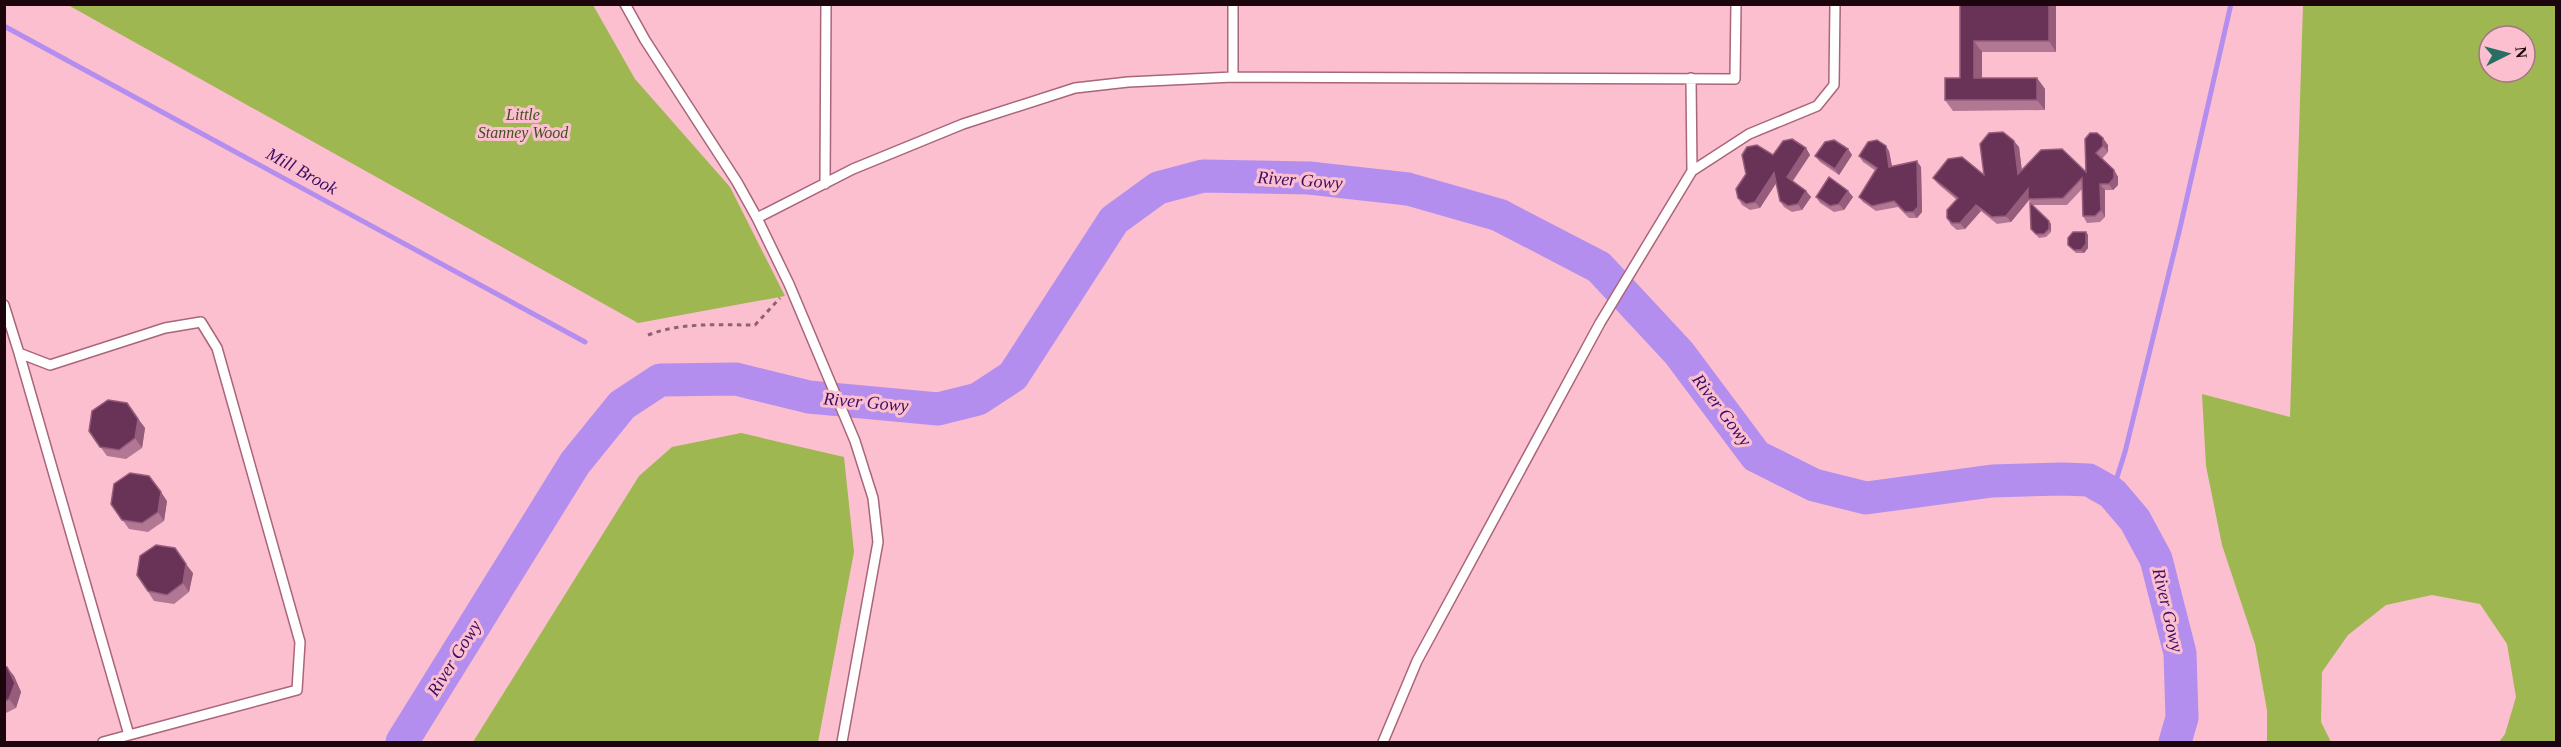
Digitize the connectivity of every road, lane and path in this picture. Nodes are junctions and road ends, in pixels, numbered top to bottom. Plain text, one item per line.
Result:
1 (625, 4) edge
2 (826, 4) edge
3 (1233, 4) edge
4 (1736, 4) edge
5 (1835, 4) edge
6 (1233, 77) junction
7 (1691, 78) junction
8 (1692, 171) junction
9 (825, 184) junction
10 (757, 218) junction
11 (789, 284) junction
12 (4, 305) edge
13 (648, 335) dead end
14 (19, 353) junction
15 (129, 735) junction
16 (103, 742) edge
17 (842, 742) edge
18 (1383, 742) edge

1 - 10 lane
2 - 9 lane
3 - 6 lane
4 - 7 lane
5 - 8 lane
6 - 7 lane
6 - 9 lane
7 - 8 lane
8 - 18 lane
9 - 10 lane
10 - 11 lane
11 - 13 path
11 - 17 lane
12 - 14 lane
14 - 15 lane
14 - 15 lane
15 - 16 lane

